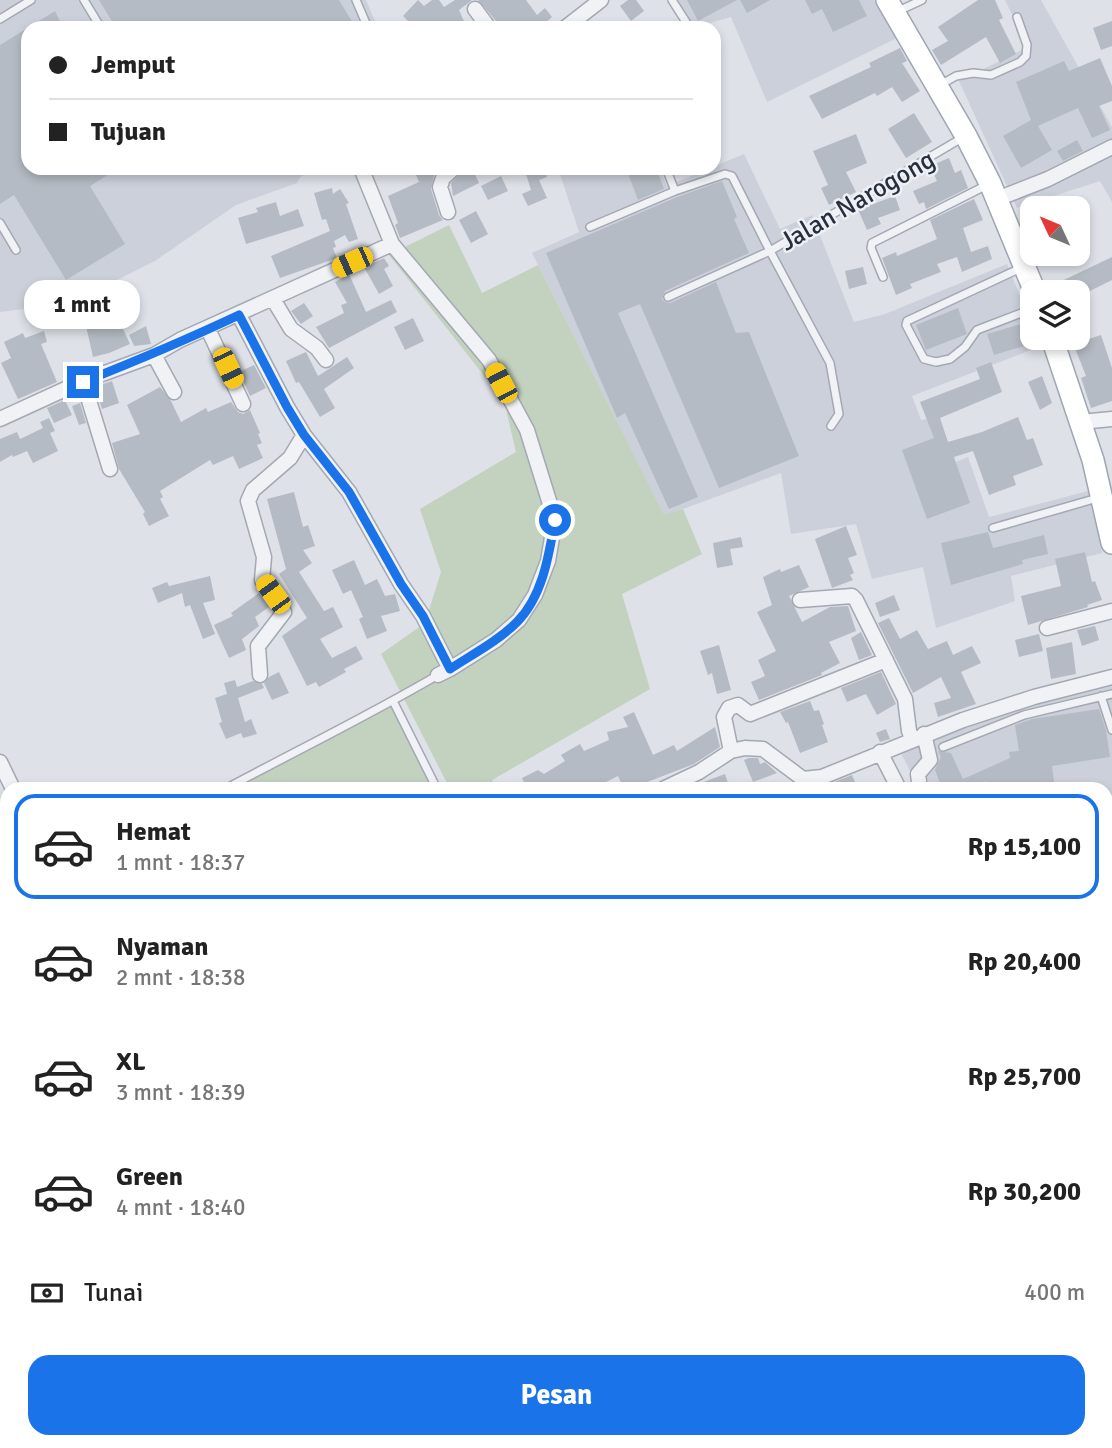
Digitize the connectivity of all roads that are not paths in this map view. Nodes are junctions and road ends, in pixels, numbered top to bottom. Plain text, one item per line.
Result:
1 (32, 0) edge
2 (85, 0) edge
3 (356, 0) edge
4 (672, 0) edge
5 (922, 0) edge
6 (598, 1) edge
7 (891, 6) edge
8 (475, 9) dead end
9 (1017, 17) dead end
10 (0, 19) edge
11 (98, 21) edge
12 (365, 21) edge
13 (484, 21) edge
14 (574, 21) edge
15 (685, 21) edge
16 (938, 86) junction
17 (966, 136) junction
18 (1112, 146) edge
19 (364, 175) edge
20 (446, 175) edge
21 (669, 175) edge
22 (675, 191) junction
23 (994, 191) junction
24 (448, 212) dead end
25 (0, 223) edge
26 (590, 227) dead end
27 (392, 244) junction
28 (16, 250) dead end
29 (769, 251) junction
30 (1020, 256) edge
31 (1024, 266) joint
32 (883, 277) dead end
33 (1030, 280) edge
34 (668, 297) dead end
35 (274, 299) junction
36 (1020, 314) edge
37 (239, 315) junction
38 (208, 329) junction
39 (1056, 350) edge
40 (154, 355) junction
41 (326, 360) dead end
42 (83, 382) junction
43 (174, 392) dead end
44 (243, 404) dead end
45 (0, 419) edge
46 (1112, 419) edge
47 (1080, 422) junction
48 (831, 426) dead end
49 (304, 435) junction
50 (110, 469) dead end
51 (1101, 497) junction
52 (993, 528) dead end
53 (1112, 542) edge
54 (800, 600) dead end
55 (1112, 611) edge
56 (1047, 628) dead end
57 (886, 660) junction
58 (444, 672) junction
59 (260, 675) dead end
60 (1112, 677) edge
61 (1112, 694) edge
62 (1101, 696) junction
63 (393, 701) junction
64 (1112, 730) edge
65 (918, 736) junction
66 (943, 747) dead end
67 (731, 751) junction
68 (880, 752) junction
69 (0, 762) edge
70 (10, 782) edge
71 (238, 782) edge
72 (434, 782) edge
73 (678, 782) edge
74 (895, 782) edge
75 (919, 782) edge

1 - 10 lane
2 - 11 lane
3 - 12 lane
4 - 15 lane
5 - 7 lane
6 - 14 street
7 - 16 main road
8 - 13 street
9 - 16 lane
16 - 17 main road
17 - 23 main road
17 - 29 lane, Jalan Narogong
18 - 23 street
19 - 27 street
20 - 24 street
21 - 22 lane
22 - 26 lane
22 - 29 lane
23 - 30 main road
23 - 32 lane
25 - 28 lane
27 - 35 street
27 - 58 street
29 - 34 lane
29 - 48 lane, Jalan Narogong
31 - 33 main road
31 - 36 lane
35 - 37 street
35 - 41 street
37 - 38 street
37 - 49 street
38 - 40 street
38 - 44 street
39 - 47 main road
40 - 42 street
40 - 43 street
42 - 45 street
42 - 50 street
46 - 47 street
47 - 51 main road
49 - 58 street
49 - 59 street
51 - 52 lane
51 - 53 main road
54 - 57 street
55 - 56 street
57 - 65 street
57 - 67 street
58 - 63 lane
60 - 65 street
61 - 62 lane
62 - 64 lane
62 - 66 lane
63 - 71 lane
63 - 72 lane
65 - 68 street
65 - 75 street
67 - 68 street
67 - 73 street
68 - 74 street
69 - 70 street

